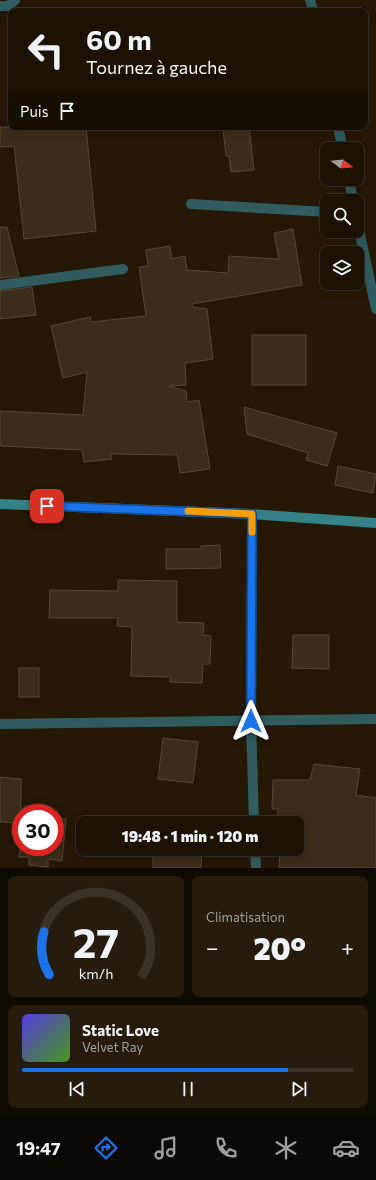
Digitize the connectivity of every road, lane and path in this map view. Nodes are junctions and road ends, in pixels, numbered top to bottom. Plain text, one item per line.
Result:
1 (15, 0) edge
2 (0, 6) edge
3 (339, 130) edge
4 (341, 142) edge
5 (191, 204) dead end
6 (320, 212) edge
7 (361, 238) edge
8 (124, 269) dead end
9 (0, 285) edge
10 (376, 309) edge
11 (0, 504) edge
12 (252, 514) junction
13 (376, 523) edge
14 (376, 719) edge
15 (251, 721) junction
16 (0, 724) edge
17 (254, 816) edge
18 (255, 856) edge
19 (256, 868) edge

1 - 2 street
3 - 4 street
5 - 6 street
7 - 10 street
8 - 9 street
11 - 12 street
12 - 13 street
12 - 15 street
14 - 15 street
15 - 16 street
15 - 17 street
18 - 19 street

